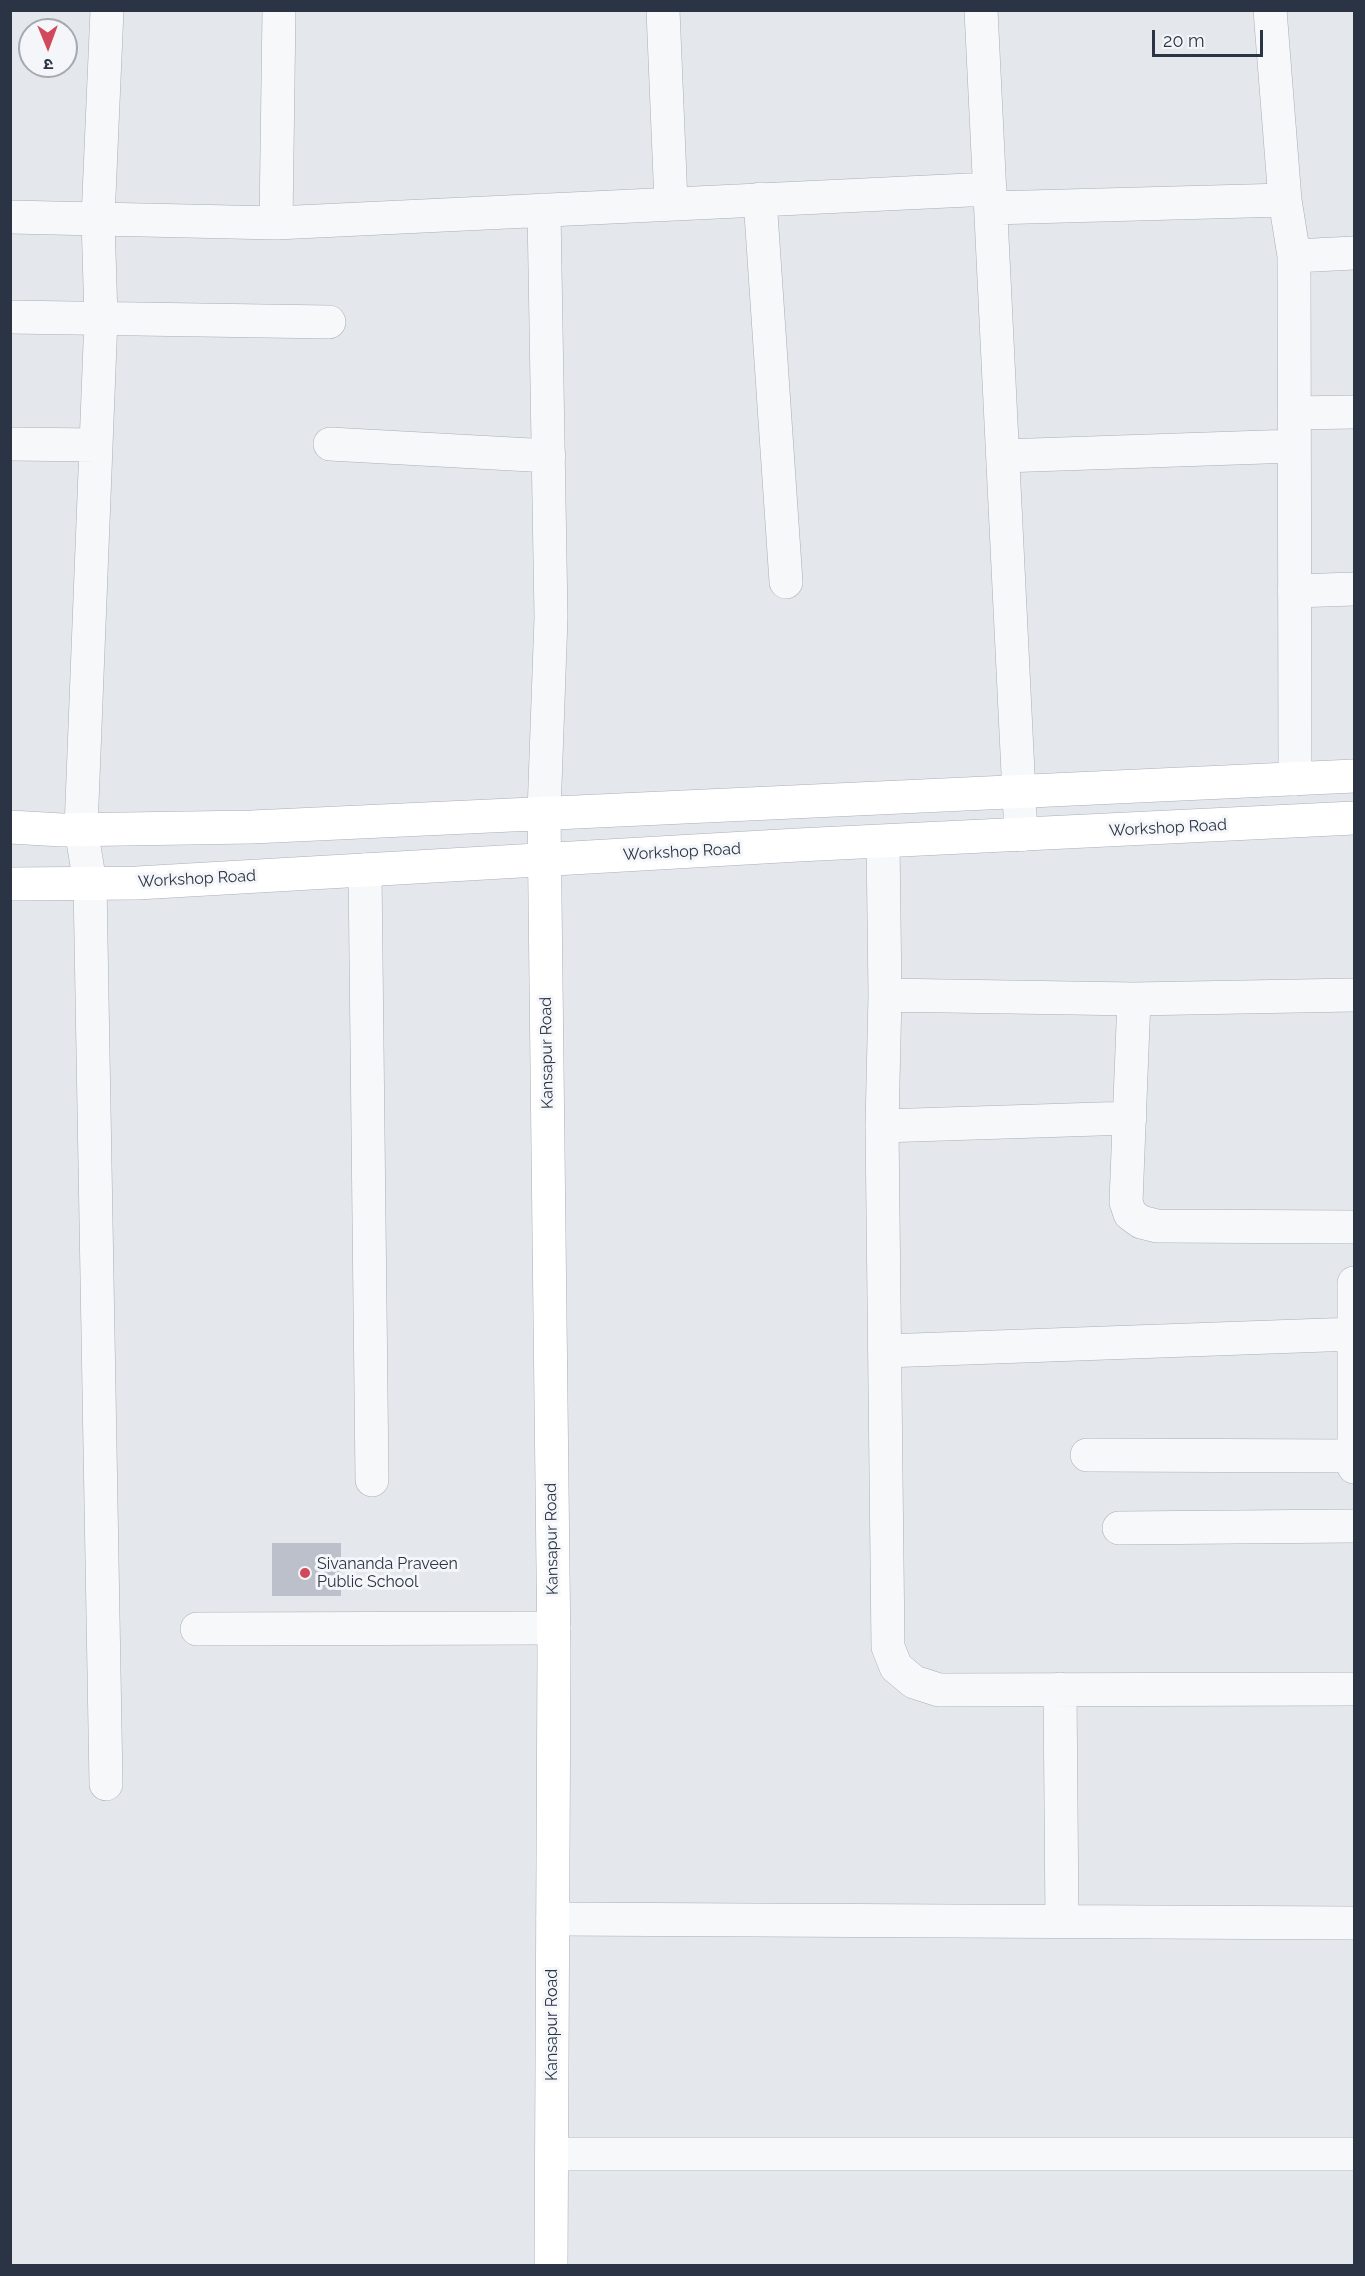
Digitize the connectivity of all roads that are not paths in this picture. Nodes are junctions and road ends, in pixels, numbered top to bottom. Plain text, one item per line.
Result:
1 (107, 10) edge
2 (279, 10) edge
3 (663, 10) edge
4 (981, 10) edge
5 (1270, 10) edge
6 (990, 198) junction
7 (760, 200) junction
8 (1286, 200) junction
9 (671, 204) junction
10 (544, 210) junction
11 (10, 217) edge
12 (98, 219) junction
13 (276, 223) junction
14 (1354, 253) edge
15 (1294, 256) junction
16 (10, 316) edge
17 (101, 318) junction
18 (329, 322) dead end
19 (1354, 412) edge
20 (1294, 413) junction
21 (10, 444) edge
22 (330, 444) dead end
23 (96, 445) junction
24 (1294, 446) junction
25 (549, 456) junction
26 (1003, 456) junction
27 (786, 582) dead end
28 (1354, 589) edge
29 (1294, 591) junction
30 (1354, 776) edge
31 (1295, 779) junction
32 (1019, 792) junction
33 (544, 813) junction
34 (1354, 818) edge
35 (10, 827) edge
36 (81, 830) junction
37 (1022, 835) junction
38 (883, 842) junction
39 (544, 860) junction
40 (365, 870) junction
41 (90, 883) junction
42 (10, 884) edge
43 (885, 995) junction
44 (1354, 995) edge
45 (1134, 999) junction
46 (1130, 1118) junction
47 (882, 1126) junction
48 (1354, 1227) edge
49 (1354, 1283) edge
50 (1354, 1334) edge
51 (885, 1351) junction
52 (1087, 1455) dead end
53 (1354, 1456) edge
54 (1354, 1467) edge
55 (372, 1480) dead end
56 (1354, 1526) edge
57 (1119, 1528) dead end
58 (554, 1628) junction
59 (197, 1629) dead end
60 (1060, 1689) junction
61 (1354, 1689) edge
62 (106, 1784) dead end
63 (553, 1919) junction
64 (1062, 1922) junction
65 (1354, 1923) edge
66 (552, 2154) junction
67 (1354, 2154) edge
68 (551, 2265) edge

1 - 12 street
2 - 13 street
3 - 9 street
4 - 6 street
5 - 8 street
6 - 7 street
6 - 8 street
6 - 26 street
7 - 9 street
7 - 27 street
8 - 15 street
9 - 10 street
10 - 13 street
10 - 25 street
11 - 12 street
12 - 13 street
12 - 17 street
14 - 15 street
15 - 20 street
16 - 17 street
17 - 18 street
17 - 23 street
19 - 20 street
20 - 24 street
21 - 23 street
22 - 25 street
23 - 36 street
24 - 26 street
24 - 29 street
25 - 33 street
26 - 32 street
28 - 29 street
29 - 31 street
30 - 31 main road
31 - 32 main road
32 - 33 main road
32 - 37 street
33 - 36 main road
33 - 39 main road, Kansapur Road
34 - 37 main road, Workshop Road
35 - 36 main road
36 - 41 street
37 - 38 main road, Workshop Road
38 - 39 main road, Workshop Road
38 - 43 street
39 - 40 main road, Workshop Road
39 - 58 main road, Kansapur Road
40 - 41 main road, Workshop Road
40 - 55 street
41 - 42 main road, Workshop Road
41 - 62 street
43 - 45 street
43 - 47 street
44 - 45 street
45 - 46 street
46 - 47 street
46 - 48 street
47 - 51 street
49 - 50 street
50 - 51 street
50 - 53 street
51 - 60 street
52 - 53 street
53 - 54 street
56 - 57 street
58 - 59 street
58 - 63 main road, Kansapur Road
60 - 61 street
60 - 64 street
63 - 64 street
63 - 66 main road, Kansapur Road
64 - 65 street
66 - 67 street
66 - 68 main road, Kansapur Road

